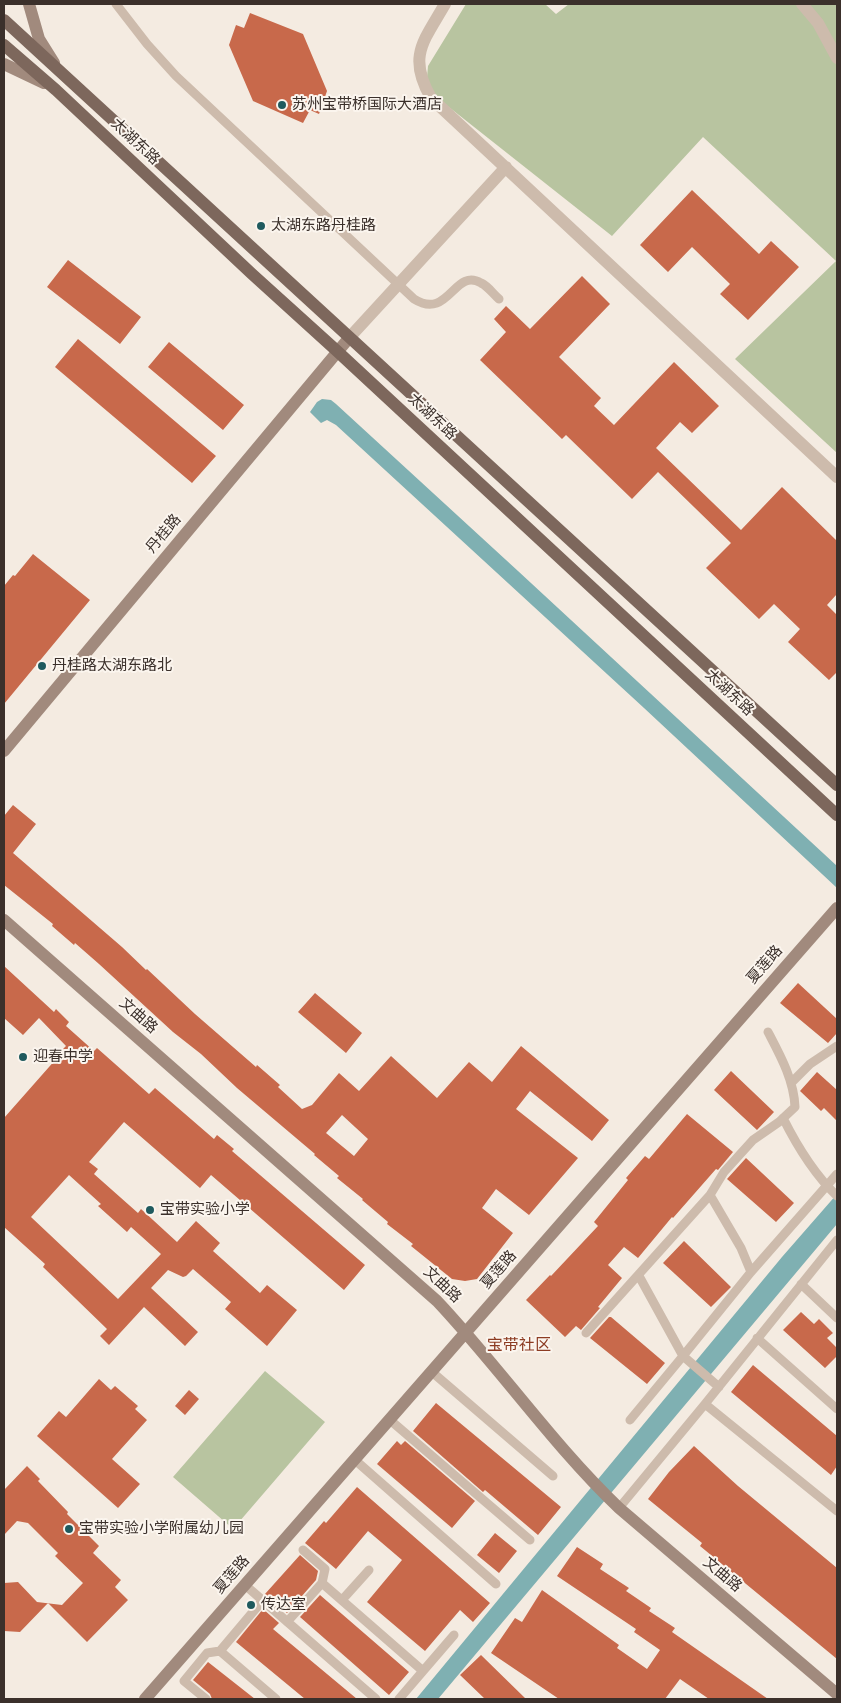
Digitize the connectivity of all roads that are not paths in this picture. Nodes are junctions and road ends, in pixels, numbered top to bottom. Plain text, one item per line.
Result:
1 (29, 4) edge
2 (116, 4) edge
3 (445, 4) edge
4 (802, 4) edge
5 (4, 20) edge
6 (4, 45) edge
7 (837, 58) edge
8 (4, 64) edge
9 (64, 75) junction
10 (56, 90) junction
11 (506, 167) junction
12 (399, 285) junction
13 (499, 299) dead end
14 (350, 338) junction
15 (337, 351) junction
16 (837, 478) edge
17 (4, 751) edge
18 (837, 785) edge
19 (837, 815) edge
20 (837, 908) edge
21 (4, 920) edge
22 (768, 1032) dead end
23 (836, 1048) edge
24 (791, 1083) junction
25 (783, 1118) junction
26 (837, 1174) edge
27 (827, 1186) junction
28 (710, 1195) junction
29 (836, 1195) edge
30 (837, 1240) edge
31 (752, 1272) junction
32 (639, 1276) junction
33 (801, 1284) junction
34 (837, 1318) edge
35 (466, 1332) junction
36 (586, 1334) dead end
37 (757, 1338) junction
38 (686, 1360) junction
39 (432, 1372) junction
40 (719, 1387) junction
41 (705, 1404) junction
42 (837, 1408) edge
43 (390, 1420) junction
44 (630, 1420) dead end
45 (355, 1460) junction
46 (553, 1476) dead end
47 (616, 1505) junction
48 (837, 1511) edge
49 (530, 1540) dead end
50 (302, 1550) dead end
51 (369, 1570) dead end
52 (322, 1583) junction
53 (496, 1584) dead end
54 (245, 1585) junction
55 (262, 1600) junction
56 (342, 1600) junction
57 (287, 1622) junction
58 (454, 1635) dead end
59 (220, 1651) junction
60 (423, 1671) junction
61 (837, 1694) edge
62 (145, 1699) edge
63 (206, 1699) edge
64 (276, 1699) edge
65 (376, 1699) edge
66 (399, 1699) edge

1 - 9 street
2 - 12 lane
3 - 11 street
4 - 7 street
5 - 9 main road, 太湖东路
6 - 10 main road, 太湖东路
8 - 10 street
9 - 14 main road, 太湖东路
10 - 15 main road, 太湖东路
11 - 12 street
11 - 16 street
12 - 13 lane
12 - 14 street
14 - 15 street, 丹桂路
14 - 18 main road, 太湖东路
15 - 17 street, 丹桂路
15 - 19 main road, 太湖东路
20 - 35 street, 夏莲路
21 - 35 street, 文曲路
22 - 24 lane
23 - 24 lane
24 - 25 lane
25 - 27 lane
25 - 28 lane
26 - 27 lane
27 - 29 lane
27 - 31 lane
28 - 31 lane
28 - 32 lane
30 - 33 lane
31 - 38 lane
32 - 36 lane
32 - 38 lane
33 - 34 lane
33 - 37 lane
35 - 39 street, 夏莲路
35 - 47 street, 文曲路
37 - 40 lane
37 - 42 lane
38 - 40 lane
38 - 44 lane
39 - 43 street, 夏莲路
39 - 46 lane
40 - 41 lane
41 - 47 lane
41 - 48 lane
43 - 45 street, 夏莲路
43 - 49 lane
45 - 53 lane
45 - 54 street, 夏莲路
47 - 61 street, 文曲路
50 - 52 lane
51 - 56 lane
52 - 56 lane
52 - 57 lane
54 - 55 lane
54 - 62 street, 夏莲路
55 - 57 lane
55 - 59 lane
56 - 60 lane
57 - 65 lane
58 - 60 lane
59 - 63 lane
59 - 64 lane
60 - 66 lane

